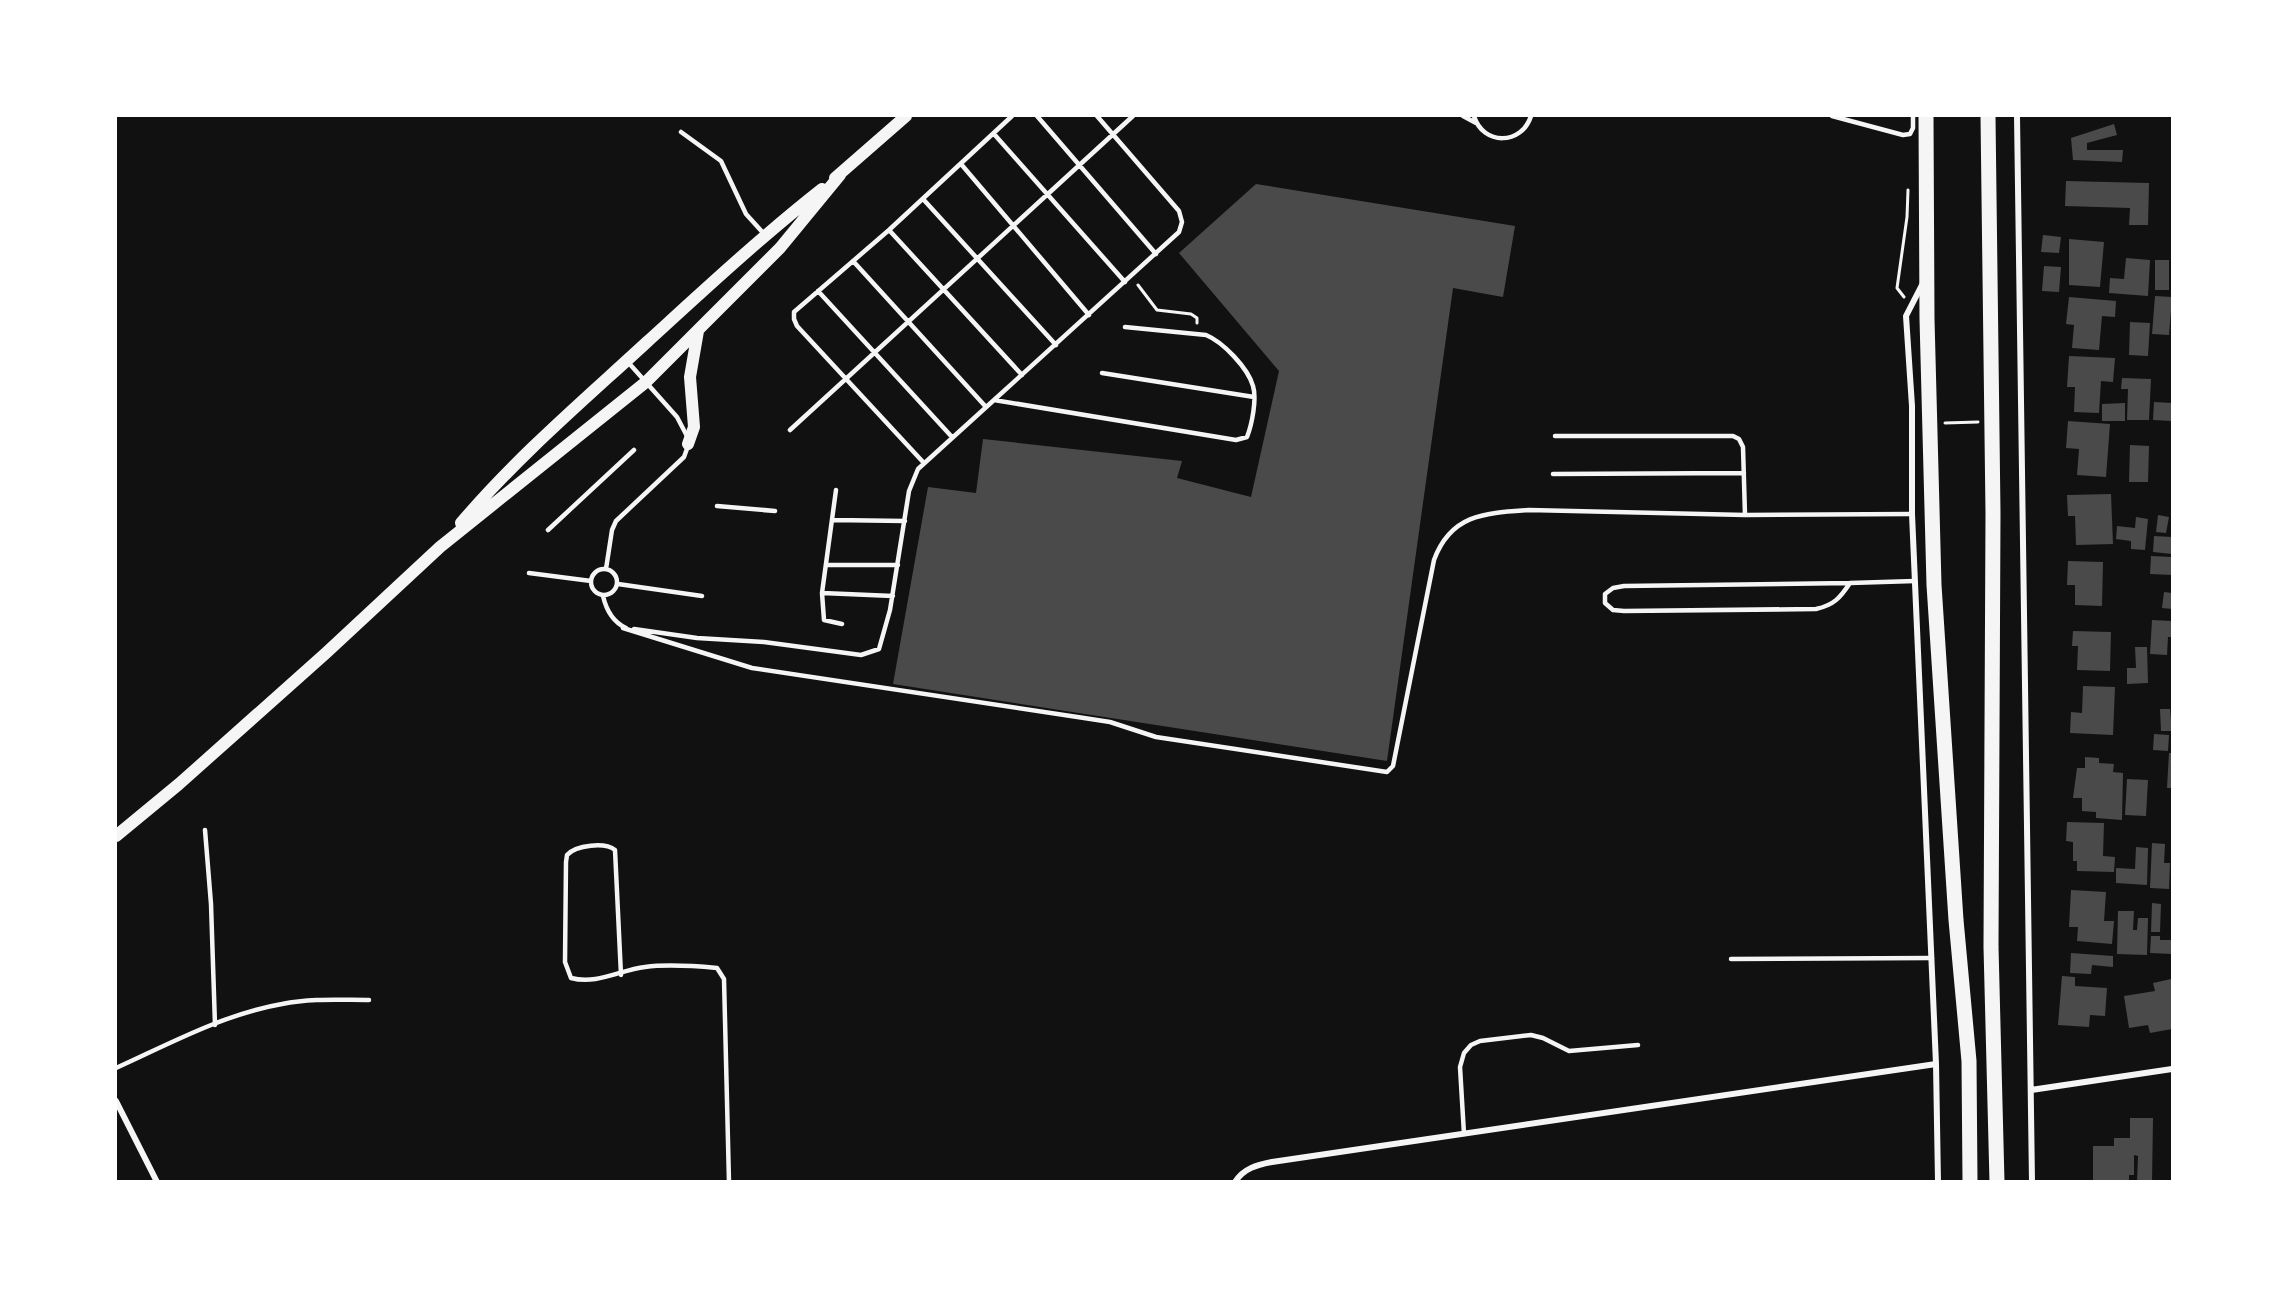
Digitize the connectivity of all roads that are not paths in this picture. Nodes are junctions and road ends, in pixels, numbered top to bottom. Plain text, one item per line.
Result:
1 (906, 116) edge
2 (1012, 116) edge
3 (1037, 116) edge
4 (1097, 116) edge
5 (1133, 116) edge
6 (1463, 116) edge
7 (1474, 116) edge
8 (1531, 116) edge
9 (1832, 116) edge
10 (1913, 116) edge
11 (1926, 116) edge
12 (1988, 116) edge
13 (2017, 116) edge
14 (1476, 123) junction
15 (681, 132) dead end
16 (994, 134) junction
17 (961, 164) junction
18 (840, 175) junction
19 (923, 199) junction
20 (889, 230) junction
21 (765, 235) junction
22 (1156, 254) junction
23 (854, 261) junction
24 (1926, 277) junction
25 (1125, 282) junction
26 (818, 291) junction
27 (1089, 315) junction
28 (1125, 327) dead end
29 (698, 331) junction
30 (1056, 345) junction
31 (627, 361) junction
32 (1102, 373) dead end
33 (1022, 375) junction
34 (646, 382) junction
35 (1254, 397) junction
36 (994, 400) junction
37 (986, 407) junction
38 (790, 430) dead end
39 (1556, 435) dead end
40 (952, 437) junction
41 (688, 444) junction
42 (634, 450) dead end
43 (923, 462) junction
44 (1744, 472) junction
45 (1553, 474) dead end
46 (836, 490) dead end
47 (717, 506) dead end
48 (775, 511) dead end
49 (1912, 514) junction
50 (1745, 515) junction
51 (833, 520) junction
52 (905, 521) junction
53 (548, 530) dead end
54 (440, 547) junction
55 (826, 565) junction
56 (898, 565) junction
57 (606, 569) junction
58 (529, 573) dead end
59 (591, 581) junction
60 (1915, 581) junction
61 (1850, 583) junction
62 (618, 584) junction
63 (822, 593) junction
64 (603, 596) junction
65 (702, 596) dead end
66 (892, 596) junction
67 (842, 624) dead end
68 (623, 628) junction
69 (205, 830) dead end
70 (116, 836) edge
71 (1731, 958) dead end
72 (1932, 958) junction
73 (621, 975) junction
74 (369, 1000) dead end
75 (215, 1025) junction
76 (1638, 1045) dead end
77 (1936, 1064) junction
78 (116, 1068) edge
79 (2172, 1069) edge
80 (2031, 1090) junction
81 (116, 1101) edge
82 (1464, 1134) junction
83 (157, 1182) edge
84 (729, 1182) edge
85 (1235, 1182) edge
86 (1938, 1182) edge
87 (1970, 1182) edge
88 (1996, 1182) edge
89 (2032, 1182) edge

1 - 18 main road
2 - 16 lane
3 - 22 lane
4 - 22 lane
5 - 38 lane
6 - 14 lane
7 - 14 lane
8 - 14 lane
9 - 10 lane
11 - 24 main road
12 - 88 main road
13 - 80 street
15 - 21 lane
16 - 17 lane
16 - 25 lane
17 - 19 lane
17 - 27 lane
18 - 21 main road
18 - 29 main road
19 - 20 lane
19 - 30 lane
20 - 23 lane
20 - 33 lane
21 - 31 main road
22 - 25 lane
23 - 26 lane
23 - 37 lane
24 - 49 street
24 - 87 main road
25 - 27 lane
26 - 40 lane
26 - 43 lane
27 - 30 lane
28 - 35 lane
29 - 34 main road
29 - 41 main road
30 - 33 lane
31 - 34 lane
31 - 54 main road
32 - 35 lane
33 - 36 lane
34 - 41 lane
34 - 54 main road
35 - 36 lane
36 - 37 lane
37 - 40 lane
39 - 44 lane
40 - 43 lane
41 - 57 lane
42 - 53 lane
43 - 52 lane
44 - 45 lane
44 - 50 lane
46 - 51 lane
47 - 48 lane
49 - 50 lane
49 - 60 street
50 - 68 lane
51 - 52 lane
51 - 55 lane
52 - 56 lane
54 - 70 main road
55 - 56 lane
55 - 63 lane
56 - 66 lane
57 - 59 lane
57 - 62 lane
58 - 59 lane
59 - 64 lane
60 - 61 lane
60 - 72 street
61 - 61 lane
62 - 64 lane
62 - 65 lane
63 - 66 lane
63 - 67 lane
64 - 68 lane
66 - 68 lane
69 - 75 lane
71 - 72 lane
72 - 77 street
73 - 73 lane
73 - 84 lane
74 - 75 lane
75 - 78 lane
76 - 82 lane
77 - 82 street
77 - 86 street
79 - 80 street
80 - 89 street
81 - 83 street
82 - 85 street

